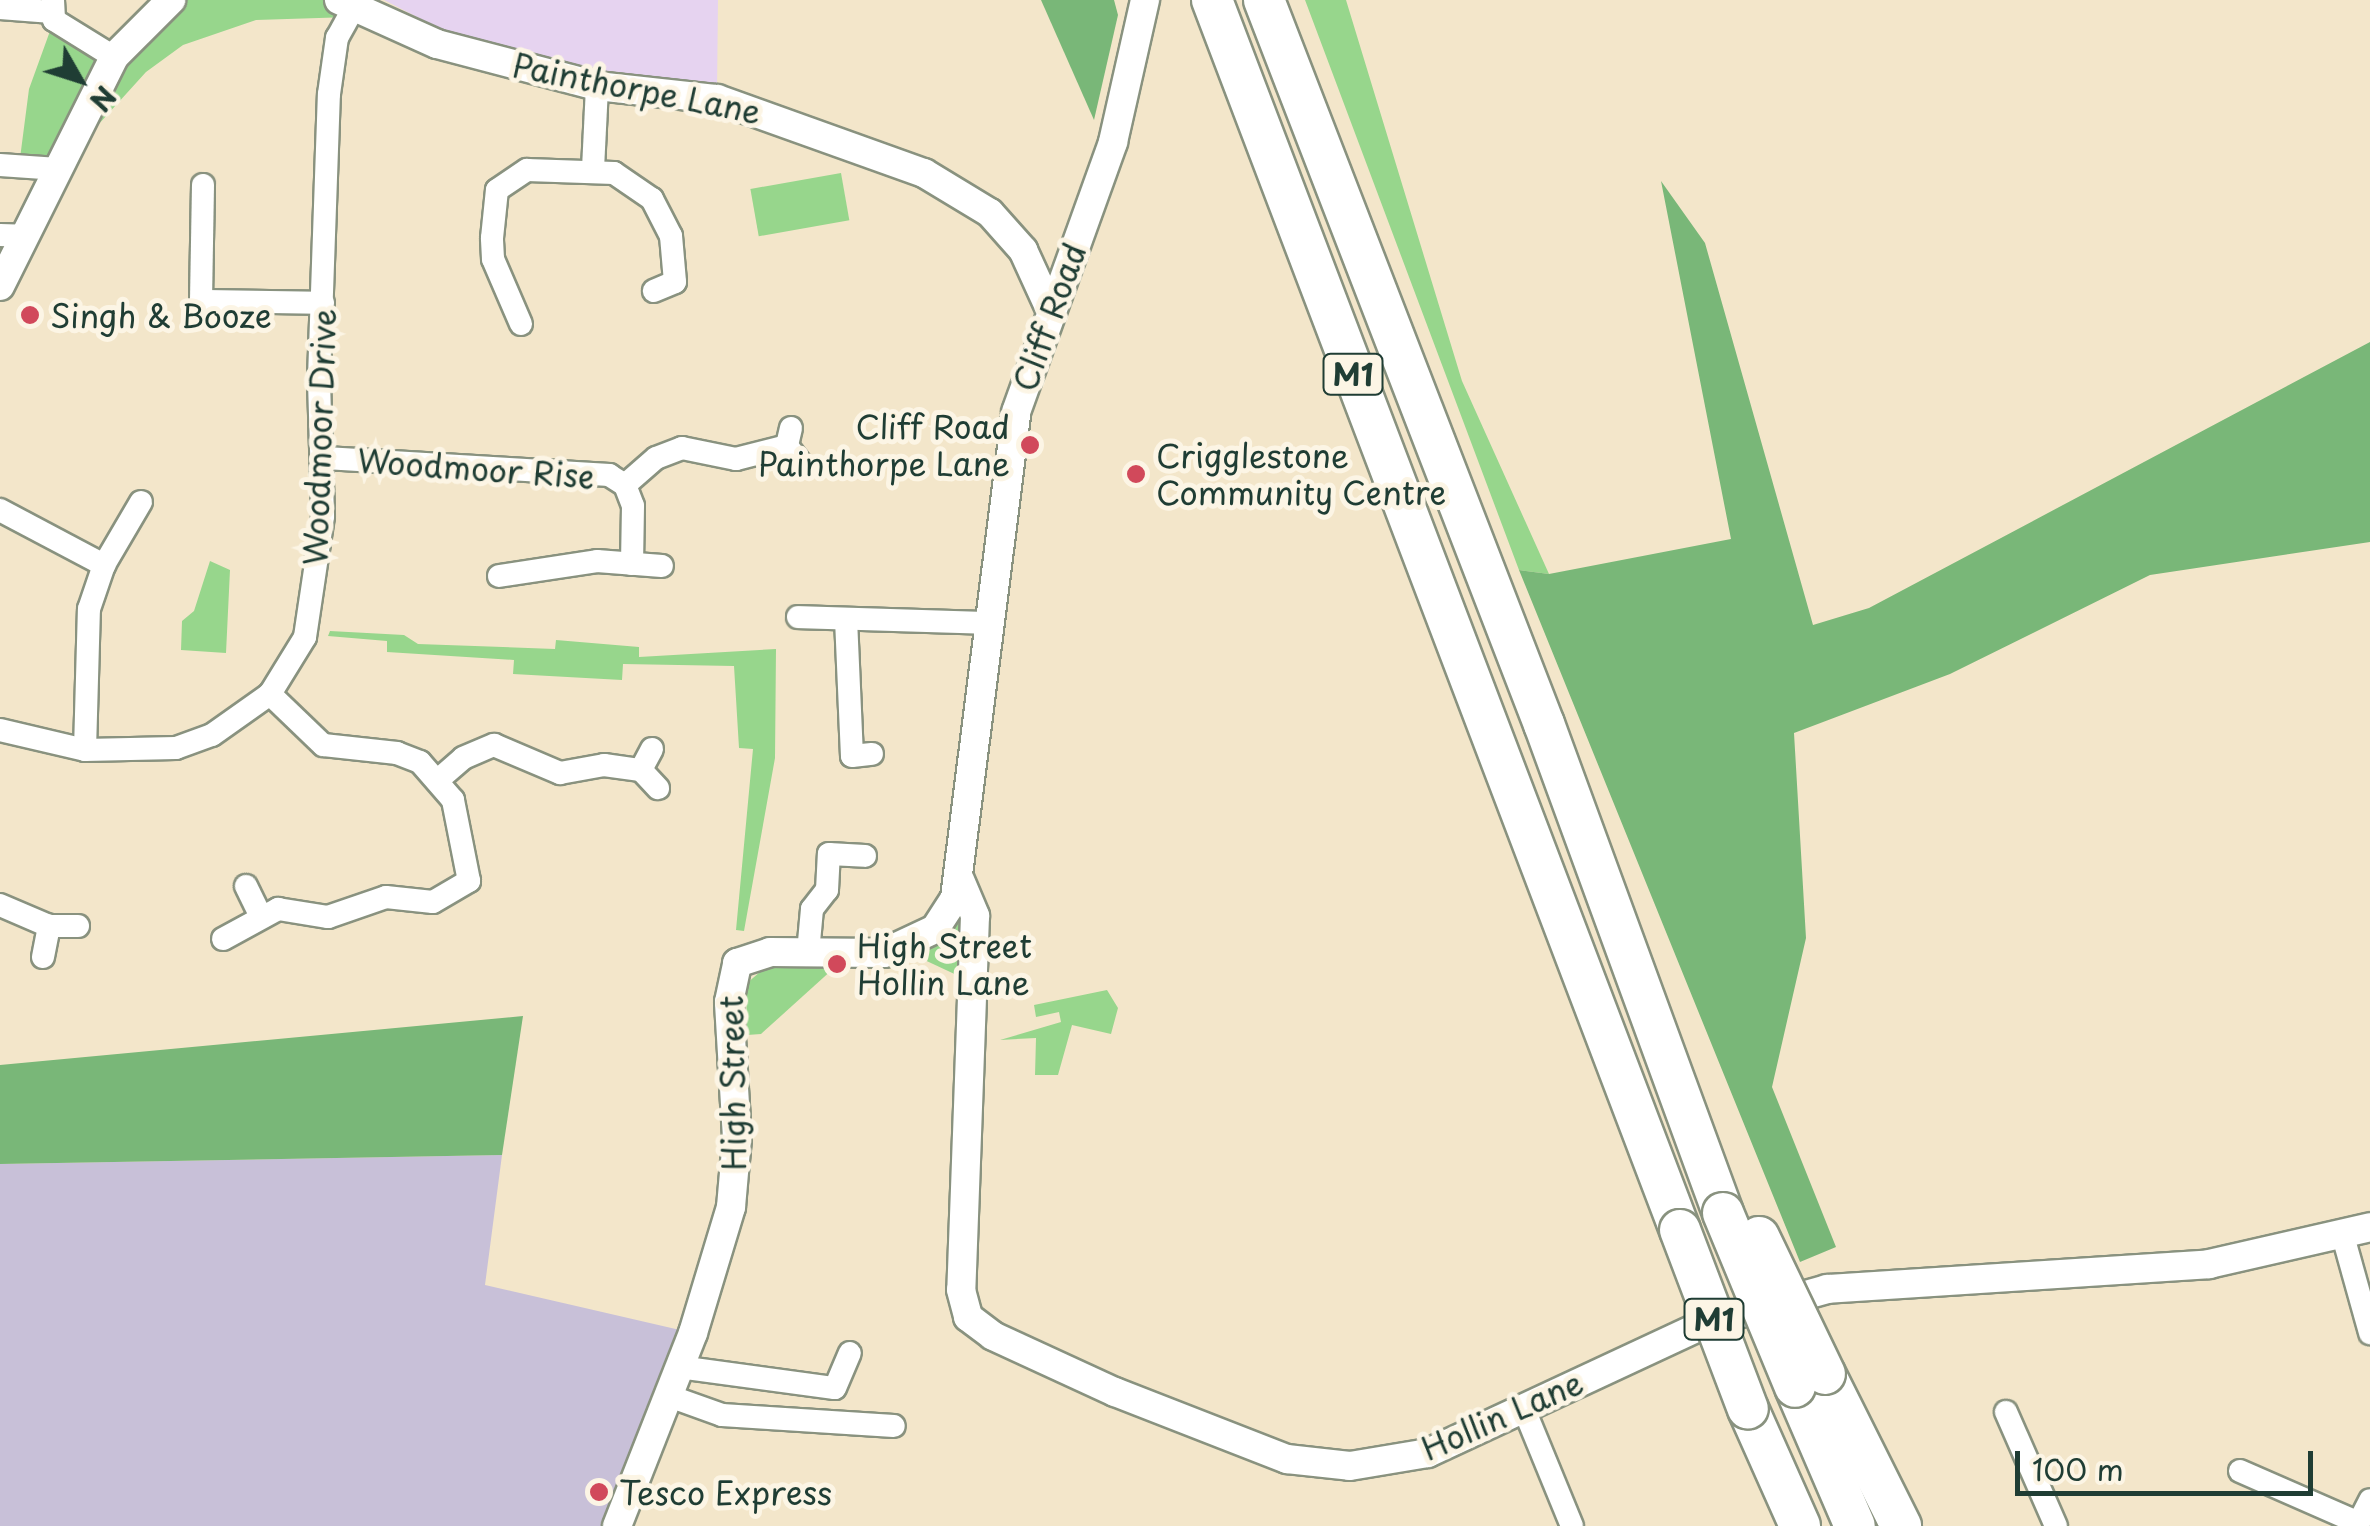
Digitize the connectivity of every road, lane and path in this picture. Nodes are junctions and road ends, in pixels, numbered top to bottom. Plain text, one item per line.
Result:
1 (171, 0) edge
2 (1145, 0) edge
3 (1212, 0) edge
4 (1264, 0) edge
5 (347, 3) edge
6 (53, 6) edge
7 (0, 8) edge
8 (114, 56) junction
9 (598, 86) junction
10 (0, 165) edge
11 (58, 169) junction
12 (593, 169) junction
13 (203, 185) dead end
14 (12, 236) edge
15 (0, 286) edge
16 (508, 289) junction
17 (654, 291) dead end
18 (485, 300) dead end
19 (323, 303) junction
20 (1050, 309) junction
21 (522, 324) dead end
22 (325, 458) junction
23 (802, 465) dead end
24 (624, 485) junction
25 (140, 502) dead end
26 (0, 510) edge
27 (632, 564) junction
28 (104, 565) junction
29 (662, 566) dead end
30 (499, 576) dead end
31 (798, 618) dead end
32 (846, 619) junction
33 (990, 623) junction
34 (270, 694) junction
35 (0, 732) edge
36 (85, 750) junction
37 (872, 754) dead end
38 (438, 780) junction
39 (658, 788) dead end
40 (865, 856) dead end
41 (960, 880) junction
42 (246, 886) dead end
43 (0, 905) edge
44 (260, 915) junction
45 (50, 926) junction
46 (78, 926) dead end
47 (224, 940) dead end
48 (808, 953) junction
49 (43, 957) dead end
50 (2357, 1232) edge
51 (2370, 1333) edge
52 (850, 1353) dead end
53 (679, 1367) junction
54 (1810, 1381) junction
55 (668, 1396) junction
56 (1524, 1409) junction
57 (1748, 1409) junction
58 (2006, 1412) dead end
59 (894, 1426) dead end
60 (2240, 1471) dead end
61 (2370, 1500) edge
62 (2358, 1524) edge
63 (617, 1526) edge
64 (1571, 1526) edge
65 (1787, 1526) edge
66 (1800, 1526) edge
67 (1855, 1526) edge
68 (1901, 1526) edge
69 (2056, 1526) edge

1 - 8 street
2 - 20 street, Cliff Road
3 - 57 highway, M1, bridge
4 - 54 highway, M1, bridge
5 - 9 street, Painthorpe Lane
5 - 19 street, Woodmoor Drive
6 - 7 street
6 - 8 street
8 - 11 street
9 - 12 street
9 - 20 street, Painthorpe Lane
10 - 11 street
11 - 14 street
12 - 16 street
12 - 17 street
13 - 19 street
14 - 15 street
16 - 18 street
16 - 21 street
19 - 22 street, Woodmoor Drive
20 - 33 street, Cliff Road
22 - 24 street, Woodmoor Rise
22 - 34 street, Woodmoor Drive
23 - 24 street, Woodmoor Rise
24 - 27 street, Woodmoor Rise
25 - 28 street
26 - 28 street
27 - 29 street
27 - 30 street
28 - 36 street
31 - 32 street
32 - 33 street
32 - 37 street
33 - 41 street, Cliff Road
34 - 36 street, Woodmoor Drive
34 - 38 street
35 - 36 street, Woodmoor Drive
38 - 39 street
38 - 44 street
40 - 48 street
41 - 48 street, High Street
41 - 56 street, Hollin Lane
42 - 44 street
43 - 45 street
44 - 47 street
45 - 46 street
45 - 49 street
48 - 53 street, High Street
50 - 51 street
50 - 56 street, Hollin Lane
52 - 53 street
53 - 55 street, High Street
54 - 67 highway, M1
54 - 68 highway, M1
55 - 59 street
55 - 63 street, High Street
56 - 64 street
57 - 65 highway, M1
57 - 66 highway, M1
58 - 69 street
60 - 62 street
61 - 62 street

